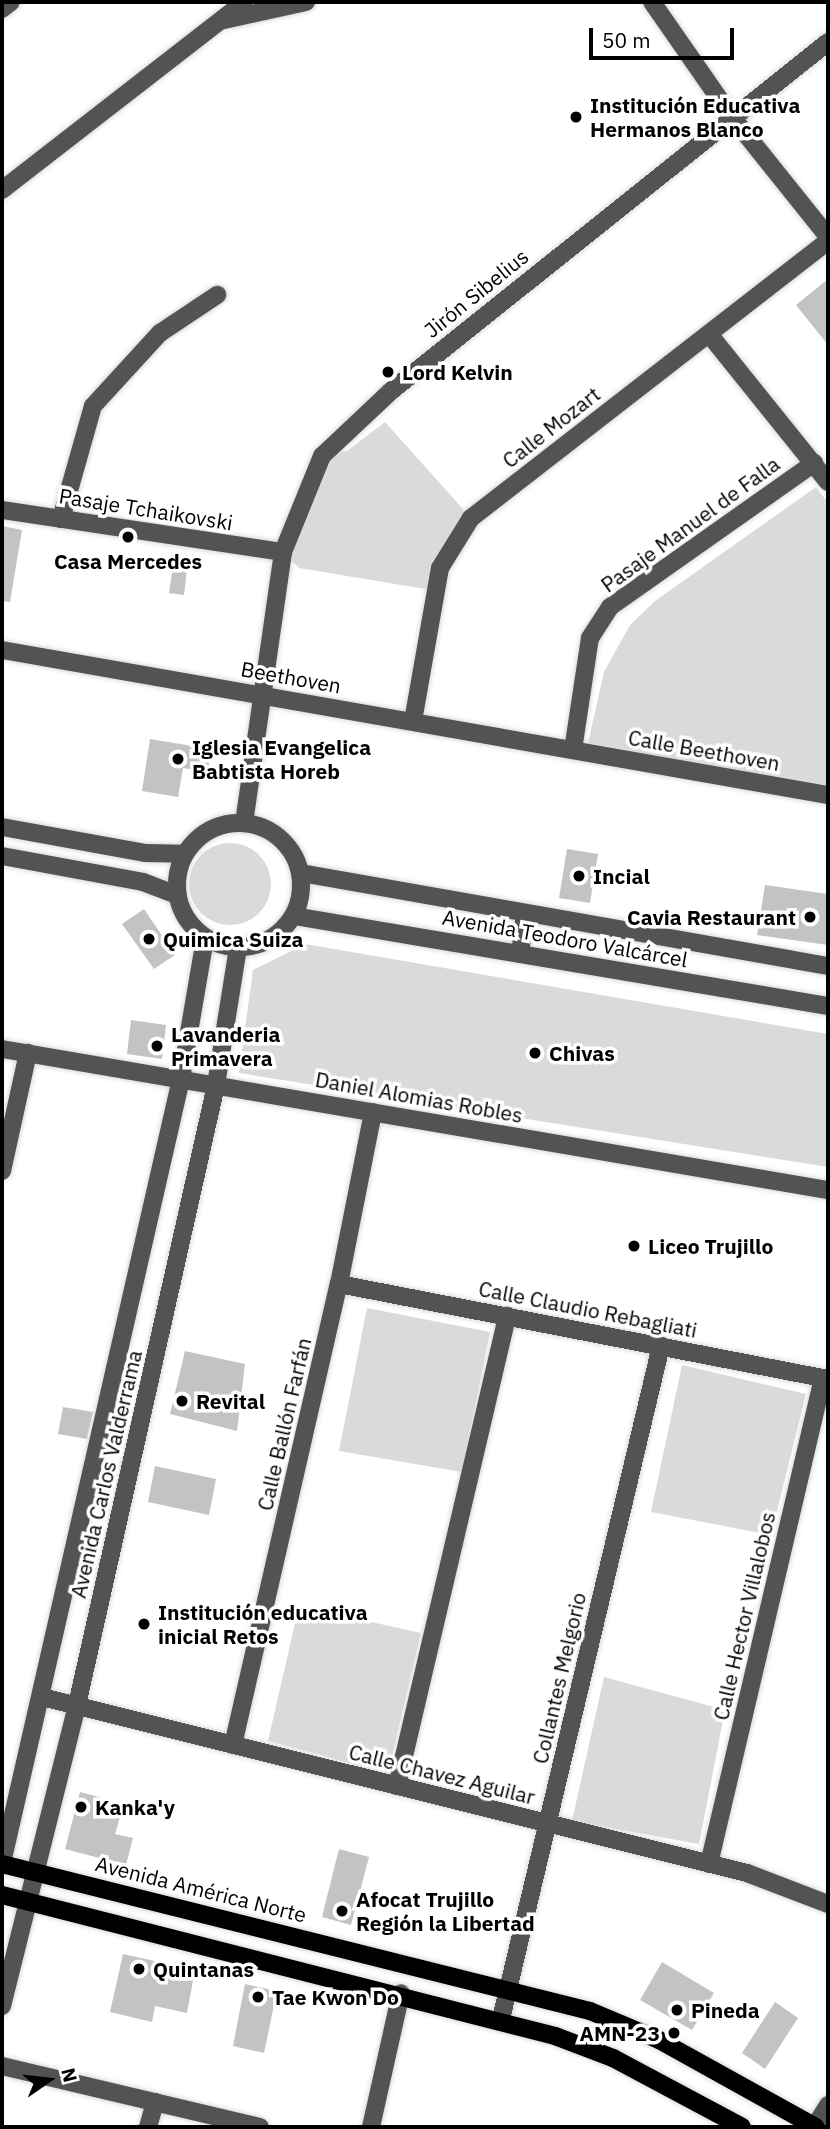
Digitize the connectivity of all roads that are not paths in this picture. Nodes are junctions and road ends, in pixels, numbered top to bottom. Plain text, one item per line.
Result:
1 (11, 2) edge
2 (244, 2) edge
3 (306, 2) edge
4 (652, 2) edge
5 (2, 9) edge
6 (221, 20) junction
7 (828, 42) edge
8 (732, 117) junction
9 (2, 190) edge
10 (828, 239) edge
11 (217, 295) dead end
12 (709, 334) junction
13 (814, 463) junction
14 (828, 482) edge
15 (2, 510) edge
16 (61, 519) junction
17 (284, 552) junction
18 (2, 650) edge
19 (263, 695) junction
20 (413, 721) junction
21 (573, 750) junction
22 (828, 795) edge
23 (244, 823) junction
24 (2, 827) edge
25 (184, 855) junction
26 (2, 856) edge
27 (301, 873) junction
28 (177, 895) junction
29 (525, 915) junction
30 (294, 916) junction
31 (205, 939) junction
32 (238, 948) junction
33 (520, 954) junction
34 (828, 966) edge
35 (828, 1006) edge
36 (2, 1049) edge
37 (28, 1053) junction
38 (181, 1079) junction
39 (216, 1086) junction
40 (373, 1112) junction
41 (2, 1171) edge
42 (828, 1189) edge
43 (340, 1284) junction
44 (507, 1316) junction
45 (661, 1346) junction
46 (826, 1378) edge
47 (42, 1697) junction
48 (77, 1705) junction
49 (233, 1745) junction
50 (397, 1786) junction
51 (548, 1825) junction
52 (2, 1864) edge
53 (709, 1864) junction
54 (37, 1872) junction
55 (2, 1895) edge
56 (30, 1902) junction
57 (828, 1904) edge
58 (509, 1986) junction
59 (401, 1993) junction
60 (2, 2006) edge
61 (501, 2020) junction
62 (2, 2066) edge
63 (155, 2102) junction
64 (828, 2105) edge
65 (148, 2127) edge
66 (260, 2127) edge
67 (371, 2127) edge
68 (742, 2127) edge
69 (816, 2127) edge

1 - 5 street
2 - 6 street
3 - 6 street
4 - 8 street
6 - 9 street
7 - 8 street, Jirón Sibelius
8 - 10 street
8 - 17 street, Jirón Sibelius
10 - 12 street, Calle Mozart
11 - 16 street
12 - 13 street
12 - 20 street, Calle Mozart
13 - 14 street
13 - 21 street, Pasaje Manuel de Falla
15 - 16 street, Pasaje Tchaikovski
16 - 17 street, Pasaje Tchaikovski
17 - 19 street, Jirón Sibelius
18 - 19 street, Beethoven
19 - 20 street, Beethoven
19 - 23 street, Jirón Sibelius
20 - 21 street, Beethoven
21 - 22 street, Calle Beethoven
23 - 25 street
23 - 27 street
24 - 25 street
25 - 28 street
26 - 28 street
27 - 29 street, Avenida Teodoro Valcárcel
27 - 30 street
28 - 31 street
29 - 33 street
29 - 34 street, Avenida Teodoro Valcárcel
30 - 32 street
30 - 33 street, Avenida Teodoro Valcárcel
31 - 32 street
31 - 38 street, Avenida Carlos Valderrama
32 - 39 street, Avenida Carlos Valderrama
33 - 35 street, Avenida Teodoro Valcárcel
36 - 37 street, Daniel Alomias Robles
37 - 38 street, Daniel Alomias Robles
37 - 41 street
38 - 39 street, Daniel Alomias Robles
38 - 47 street, Avenida Carlos Valderrama
39 - 40 street, Daniel Alomias Robles
39 - 48 street, Avenida Carlos Valderrama
40 - 42 street, Daniel Alomias Robles
40 - 43 street, Calle Ballón Farfán
43 - 44 street, Calle Claudio Rebagliati
43 - 49 street, Calle Ballón Farfán
44 - 45 street, Calle Claudio Rebagliati
44 - 50 street
45 - 46 street, Calle Claudio Rebagliati
45 - 51 street, Collantes Melgorio
46 - 53 street, Calle Hector Villalobos
47 - 48 street, Calle Chavez Aguilar
47 - 52 street, Avenida Carlos Valderrama
48 - 49 street, Calle Chavez Aguilar
48 - 54 street, Avenida Carlos Valderrama
49 - 50 street, Calle Chavez Aguilar
50 - 51 street, Calle Chavez Aguilar
51 - 53 street, Calle Chavez Aguilar
51 - 58 street, Collantes Melgorio
52 - 54 main road, Avenida América Norte
53 - 57 street, Calle Chavez Aguilar
54 - 56 street, Avenida Carlos Valderrama
54 - 58 main road, Avenida América Norte
55 - 56 main road
56 - 59 main road
56 - 60 street, Avenida Carlos Valderrama
58 - 61 street, Collantes Melgorio
58 - 69 main road, Avenida América Norte
59 - 61 main road
59 - 67 street
61 - 68 main road
62 - 63 street
63 - 65 street
63 - 66 street
64 - 69 street

